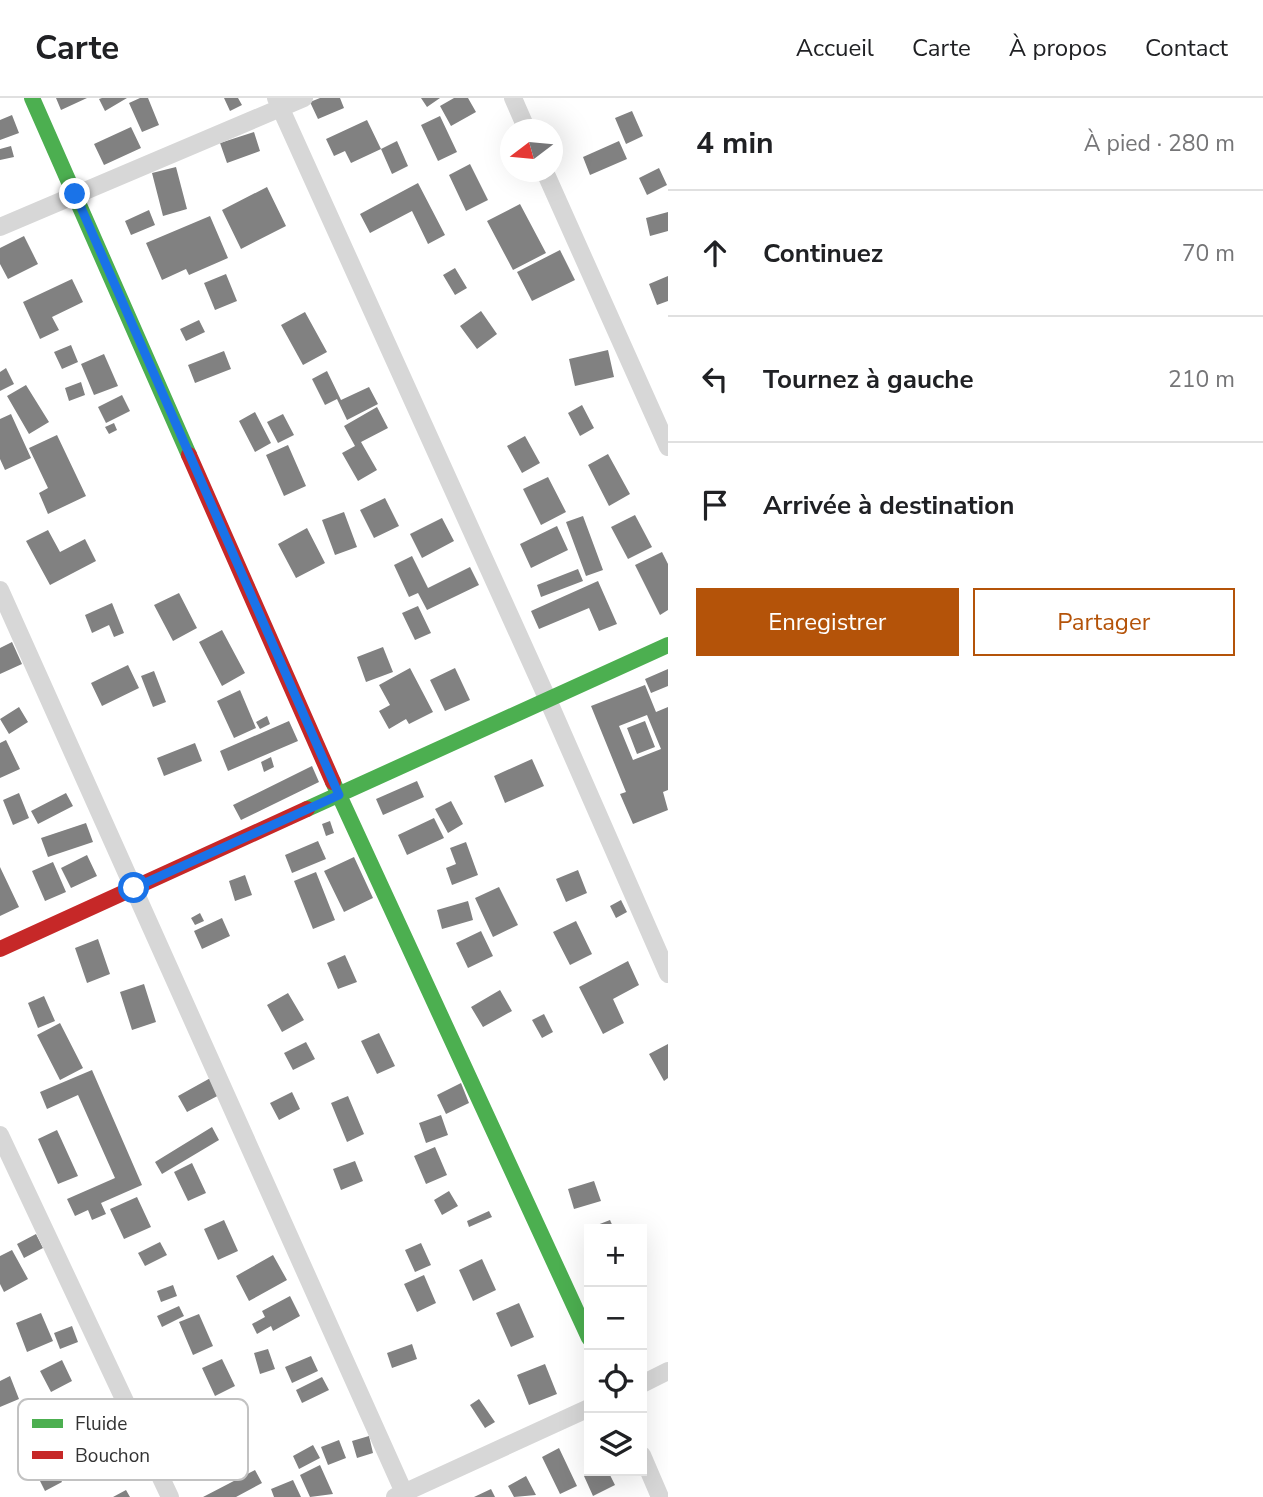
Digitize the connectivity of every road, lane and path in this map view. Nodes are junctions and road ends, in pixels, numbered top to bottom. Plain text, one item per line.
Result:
1 (32, 98) edge
2 (304, 98) edge
3 (513, 98) edge
4 (279, 104) edge
5 (522, 119) edge
6 (549, 182) edge
7 (75, 194) junction
8 (0, 228) edge
9 (668, 447) edge
10 (0, 590) edge
11 (668, 645) edge
12 (548, 700) junction
13 (339, 795) junction
14 (134, 888) junction
15 (0, 949) edge
16 (668, 974) edge
17 (0, 1135) edge
18 (584, 1327) edge
19 (668, 1371) edge
20 (647, 1382) edge
21 (124, 1399) edge
22 (584, 1410) edge
23 (647, 1467) edge
24 (162, 1480) edge
25 (402, 1496) edge
26 (170, 1497) edge
27 (660, 1497) edge

1 - 7 street
2 - 4 street
3 - 5 street
4 - 7 street
4 - 12 street
6 - 9 street
7 - 8 street
7 - 13 street
10 - 14 street
11 - 12 street
12 - 13 street
12 - 16 street
13 - 14 street
13 - 18 street
14 - 15 street
14 - 25 street
17 - 21 street
19 - 20 street
22 - 25 street
23 - 27 street
24 - 26 street

